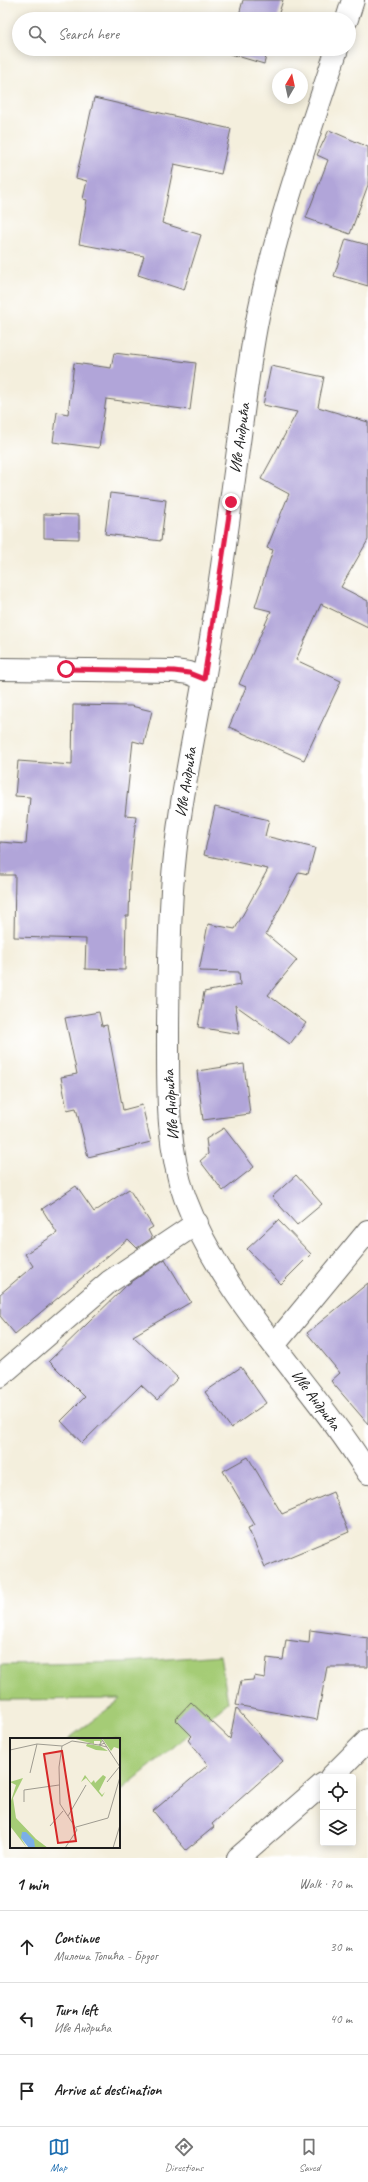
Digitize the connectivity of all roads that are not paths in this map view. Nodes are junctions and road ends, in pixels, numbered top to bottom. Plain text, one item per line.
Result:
1 (353, 0) edge
2 (349, 12) edge
3 (335, 56) edge
4 (0, 669) edge
5 (204, 679) junction
6 (197, 1223) junction
7 (368, 1231) edge
8 (274, 1345) junction
9 (0, 1376) edge
10 (368, 1473) edge
11 (368, 1740) edge
12 (334, 1774) edge
13 (320, 1787) edge
14 (238, 1858) edge

1 - 2 street
3 - 5 street, Иве Андрића
4 - 5 street
5 - 6 street, Иве Андрића
6 - 8 street, Иве Андрића
6 - 9 street
7 - 8 street
8 - 10 street, Иве Андрића
11 - 12 street
13 - 14 street

